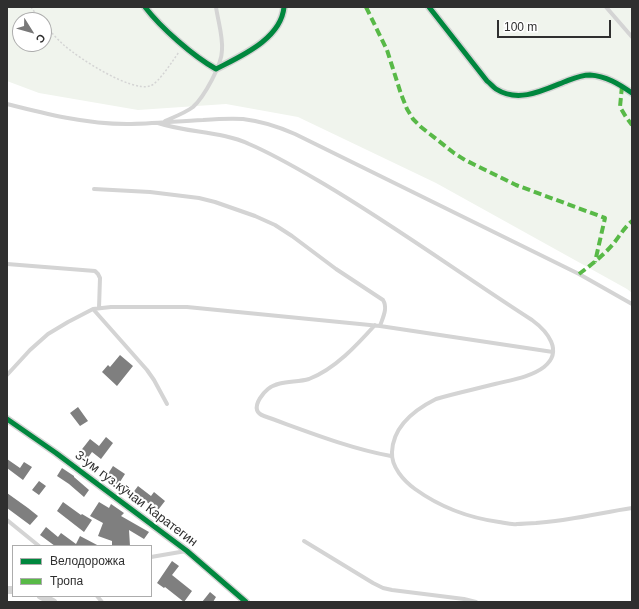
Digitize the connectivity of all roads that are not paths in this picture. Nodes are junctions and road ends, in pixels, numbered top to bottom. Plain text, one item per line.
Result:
1 (145, 7) edge
2 (216, 7) edge
3 (284, 7) edge
4 (429, 7) edge
5 (606, 7) edge
6 (632, 37) edge
7 (216, 69) junction
8 (632, 93) edge
9 (7, 104) edge
10 (161, 122) junction
11 (94, 189) dead end
12 (7, 264) edge
13 (632, 304) edge
14 (99, 308) junction
15 (93, 309) junction
16 (378, 325) junction
17 (553, 352) junction
18 (7, 375) edge
19 (167, 404) dead end
20 (7, 420) edge
21 (392, 456) junction
22 (632, 508) edge
23 (7, 520) edge
24 (304, 541) dead end
25 (38, 545) edge
26 (188, 551) junction
27 (152, 557) edge
28 (43, 597) edge
29 (53, 602) edge
30 (246, 602) edge
31 (476, 602) edge

1 - 7 street
2 - 7 lane
3 - 7 street
4 - 8 street
5 - 6 lane
7 - 10 lane
9 - 10 lane
10 - 13 lane
10 - 17 lane
11 - 16 lane
12 - 14 lane
14 - 15 lane
14 - 16 lane
15 - 18 lane
15 - 19 lane
16 - 17 lane
16 - 21 lane
17 - 21 lane
20 - 26 street, 3-ум гуз.кӯчаи Каратегин
21 - 22 lane
23 - 25 lane
24 - 31 lane
26 - 27 lane
26 - 30 street, 3-ум гуз.кӯчаи Каратегин
28 - 29 street

